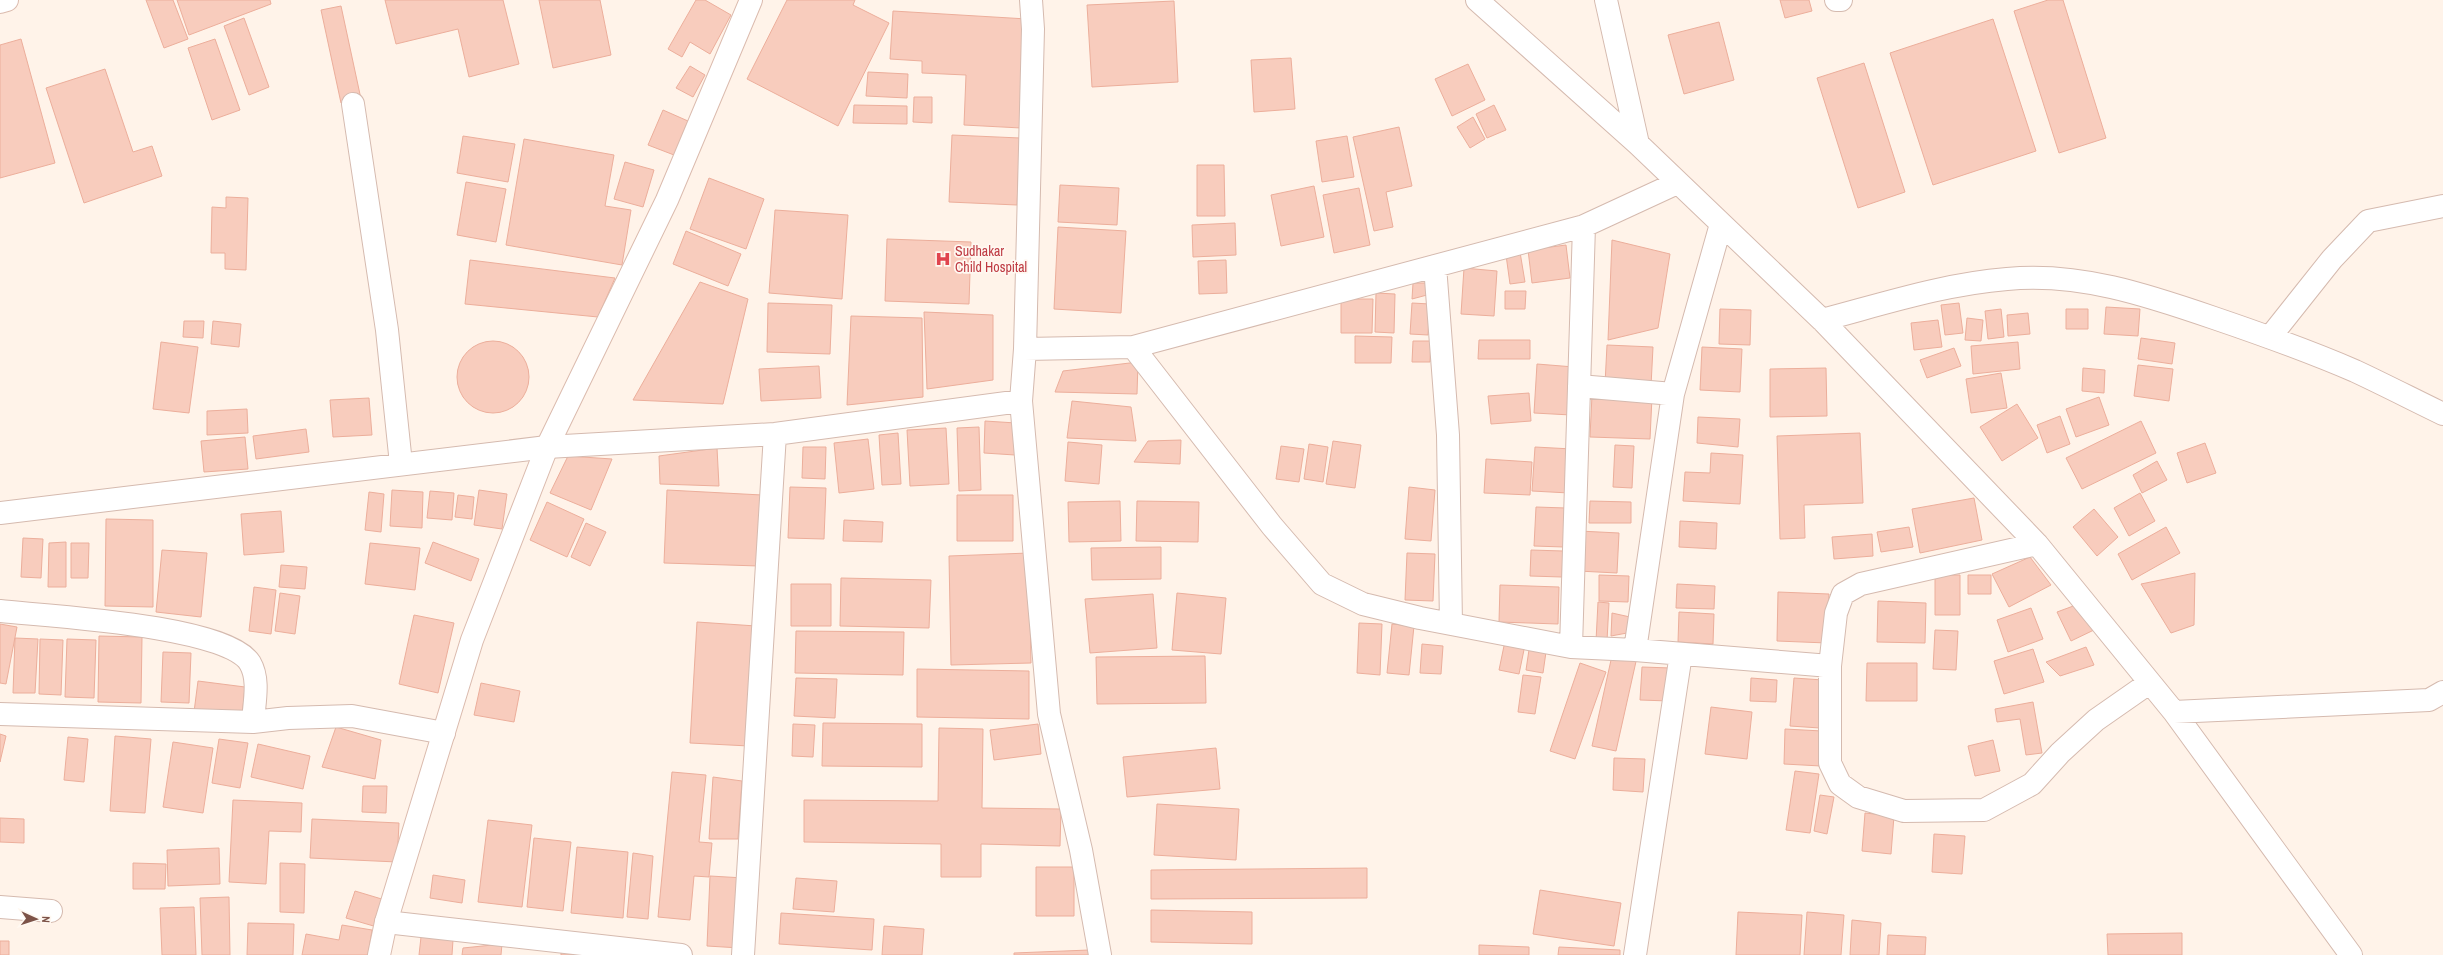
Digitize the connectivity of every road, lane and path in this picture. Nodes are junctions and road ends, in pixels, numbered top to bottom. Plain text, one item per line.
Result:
1 (7, 0) edge
2 (751, 0) edge
3 (1031, 0) edge
4 (1477, 0) edge
5 (1606, 0) edge
6 (1836, 0) edge
7 (1841, 0) edge
8 (0, 2) edge
9 (353, 104) dead end
10 (1638, 144) junction
11 (1677, 183) junction
12 (2443, 206) edge
13 (1721, 224) junction
14 (1584, 226) junction
15 (1435, 266) junction
16 (1822, 320) junction
17 (2270, 338) junction
18 (1133, 347) junction
19 (1025, 350) junction
20 (1579, 386) junction
21 (1673, 394) junction
22 (1021, 401) junction
23 (2443, 414) edge
24 (775, 434) junction
25 (547, 446) junction
26 (401, 464) junction
27 (0, 513) edge
28 (2037, 544) junction
29 (0, 611) edge
30 (1451, 624) junction
31 (1571, 647) junction
32 (1635, 650) junction
33 (1681, 654) junction
34 (1830, 666) junction
35 (2149, 682) junction
36 (2443, 692) edge
37 (2174, 712) junction
38 (0, 714) edge
39 (253, 722) junction
40 (444, 733) junction
41 (0, 907) edge
42 (51, 911) dead end
43 (386, 922) junction
44 (378, 955) edge
45 (681, 955) edge
46 (743, 955) edge
47 (1100, 955) edge
48 (1635, 955) edge
49 (2351, 955) edge

1 - 8 street
2 - 25 street
3 - 19 street
4 - 10 street
5 - 10 street
6 - 7 street
9 - 26 street
10 - 11 street
11 - 13 street
11 - 14 street
12 - 17 street
13 - 16 street
13 - 21 street
14 - 15 street
14 - 20 street
15 - 18 street
15 - 30 street
16 - 17 street
16 - 28 street
17 - 23 street
18 - 19 street
18 - 30 street
19 - 22 street
20 - 21 street
20 - 31 street
21 - 32 street
22 - 24 street
22 - 47 street
24 - 25 street
24 - 46 street
25 - 26 street
25 - 40 street
26 - 27 street
28 - 34 street
28 - 35 street
29 - 39 street
30 - 31 street
31 - 32 street
32 - 33 street
33 - 34 street
33 - 48 street
34 - 35 street
35 - 37 street
36 - 37 street
37 - 49 street
38 - 39 street
39 - 40 street
40 - 43 street
41 - 42 street
43 - 44 street
43 - 45 street

